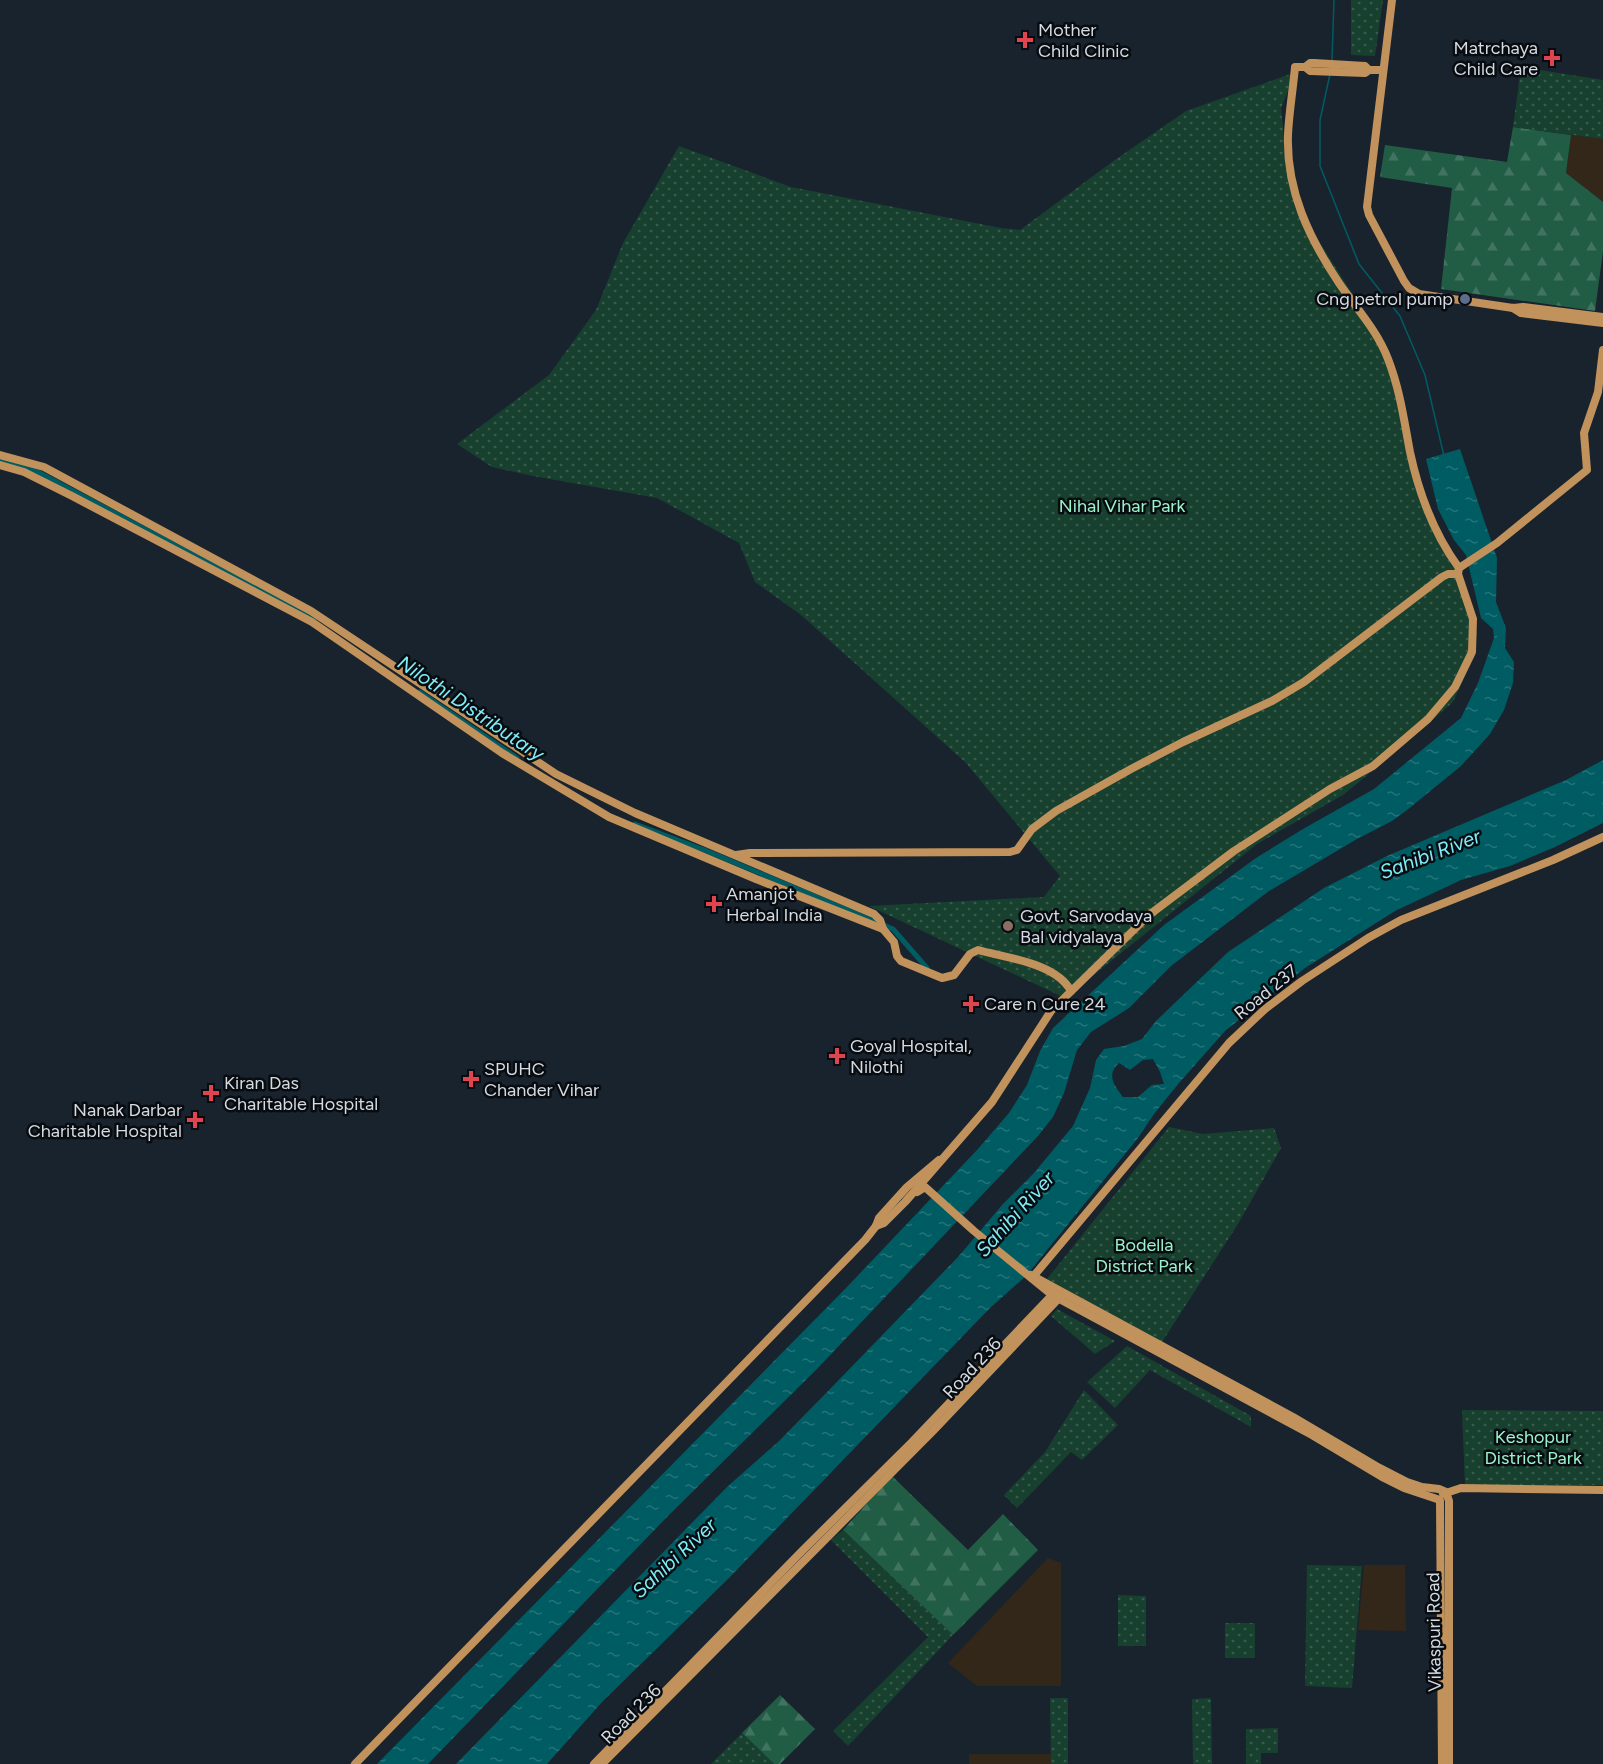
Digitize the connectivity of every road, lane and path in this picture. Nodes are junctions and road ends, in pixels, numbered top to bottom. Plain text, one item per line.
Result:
1 (1392, 0) edge
2 (1305, 67) junction
3 (1369, 70) junction
4 (1382, 70) junction
5 (1513, 308) junction
6 (1603, 317) edge
7 (1603, 323) edge
8 (1603, 350) edge
9 (0, 455) edge
10 (0, 465) edge
11 (1460, 569) junction
12 (1603, 837) edge
13 (736, 855) junction
14 (881, 925) junction
15 (1071, 991) junction
16 (922, 1184) junction
17 (876, 1226) junction
18 (1031, 1276) junction
19 (1058, 1294) junction
20 (1603, 1492) edge
21 (1443, 1498) junction
22 (355, 1764) edge
23 (594, 1764) edge
24 (602, 1764) edge
25 (1442, 1764) edge
26 (1449, 1764) edge

1 - 4 street
2 - 3 street
2 - 3 street
2 - 11 street
3 - 4 street
4 - 5 street
5 - 6 street
5 - 7 street
8 - 11 street
9 - 13 street
10 - 14 street
11 - 13 street
11 - 15 street
12 - 18 street, Road 237
13 - 14 street
14 - 15 street
15 - 16 street
16 - 17 street
16 - 17 street
16 - 18 street
17 - 22 street
18 - 19 street
19 - 21 street
19 - 23 street
19 - 24 street, Road 236
20 - 21 street
21 - 25 street, Vikaspuri Road
21 - 26 street, Vikaspuri Road

